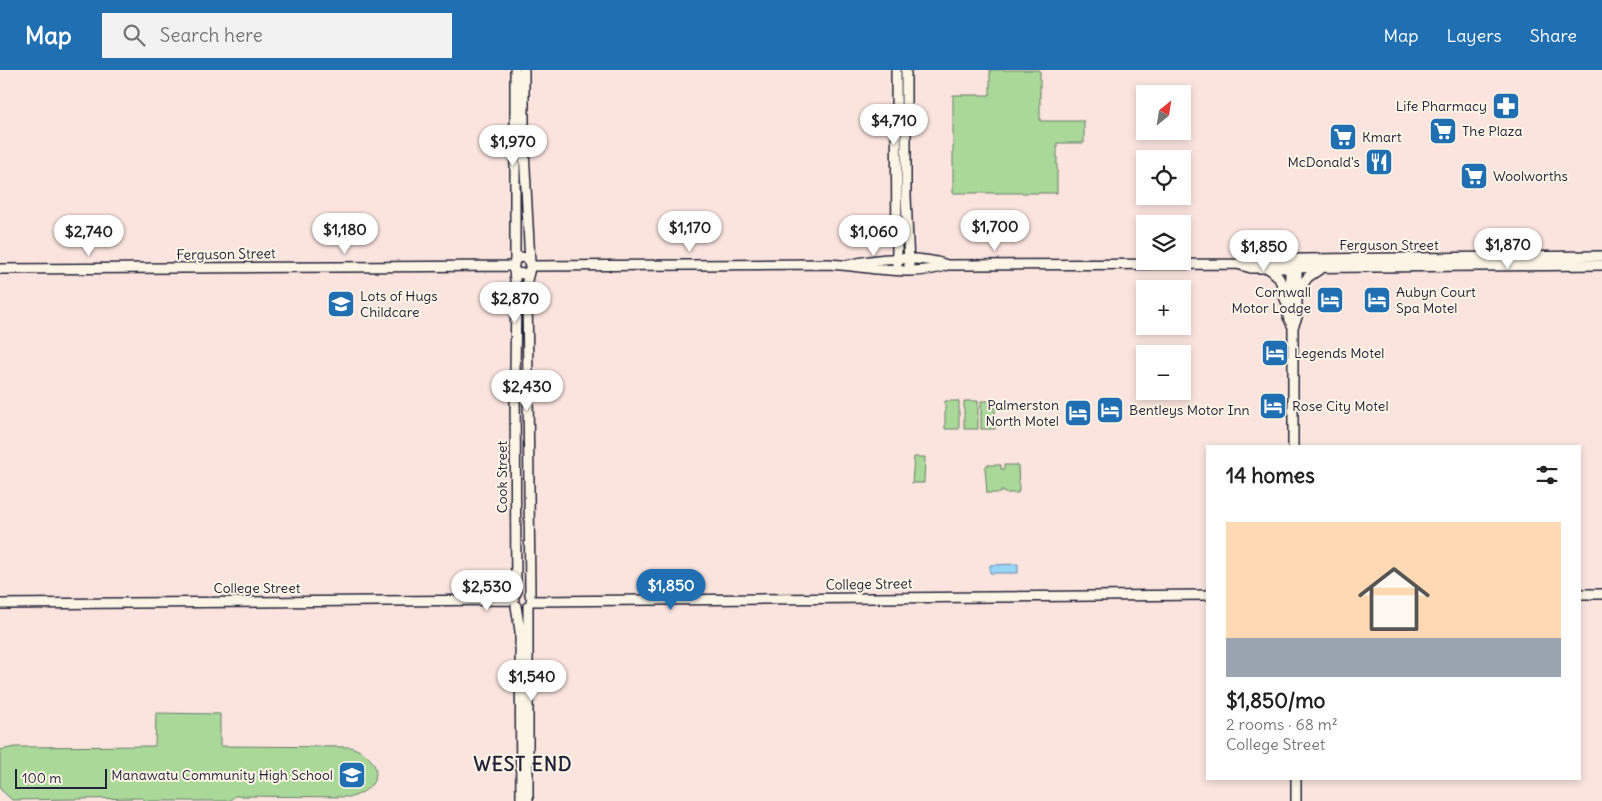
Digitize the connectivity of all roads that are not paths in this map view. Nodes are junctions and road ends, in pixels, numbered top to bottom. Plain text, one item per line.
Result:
1 (515, 70) edge
2 (524, 70) edge
3 (896, 70) edge
4 (906, 70) edge
5 (520, 91) junction
6 (902, 121) junction
7 (1602, 256) edge
8 (897, 258) junction
9 (909, 259) junction
10 (1293, 263) junction
11 (947, 264) junction
12 (1237, 264) junction
13 (1602, 264) edge
14 (848, 265) junction
15 (514, 266) junction
16 (1323, 266) junction
17 (529, 267) junction
18 (1268, 268) junction
19 (0, 269) edge
20 (897, 270) junction
21 (909, 270) junction
22 (1297, 292) junction
23 (1288, 307) junction
24 (1293, 327) junction
25 (1293, 445) edge
26 (1581, 594) edge
27 (1602, 594) edge
28 (1206, 595) edge
29 (515, 600) junction
30 (530, 601) junction
31 (0, 604) edge
32 (524, 640) junction
33 (524, 768) junction
34 (1296, 780) edge
35 (521, 801) edge
36 (528, 801) edge
37 (1296, 801) edge

1 - 5 street, Cook Street
2 - 5 street, Cook Street
3 - 6 street
4 - 6 street
5 - 15 street, Cook Street
5 - 17 street, Cook Street
6 - 8 street
6 - 9 street
7 - 10 street, Ferguson Street
8 - 9 street, Ferguson Street
8 - 14 street, Ferguson Street
8 - 20 street
9 - 11 street, Ferguson Street
9 - 21 street
10 - 12 street, Ferguson Street
10 - 16 street, Ferguson Street
10 - 18 street, Ferguson Street
10 - 22 street
10 - 23 street
11 - 12 street, Ferguson Street
11 - 21 street, Ferguson Street
12 - 18 street, Ferguson Street
13 - 16 street, Ferguson Street
14 - 17 street, Ferguson Street
14 - 20 street, Ferguson Street
15 - 17 street
15 - 17 street
15 - 19 street, Ferguson Street
15 - 29 street, Cook Street
16 - 22 street
17 - 30 street, Cook Street
18 - 23 street
20 - 21 street, Ferguson Street
22 - 24 street
23 - 24 street
24 - 25 street
26 - 27 street
28 - 30 street, College Street
29 - 30 street
29 - 30 street
29 - 31 street, College Street
29 - 32 street, Cook Street
30 - 32 street, Cook Street
32 - 33 street, Cook Street
33 - 35 street, Cook Street
33 - 36 street, Cook Street
34 - 37 street

